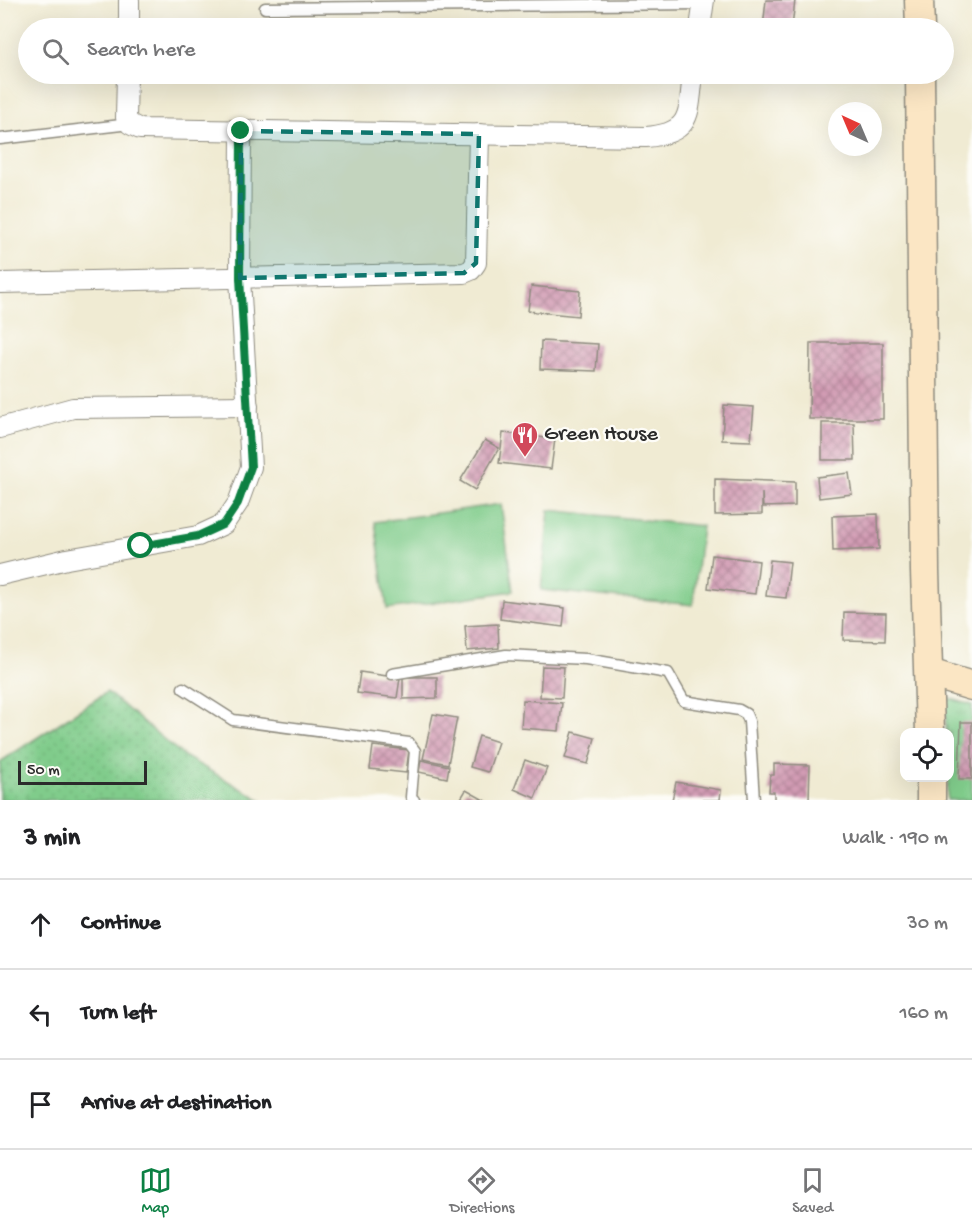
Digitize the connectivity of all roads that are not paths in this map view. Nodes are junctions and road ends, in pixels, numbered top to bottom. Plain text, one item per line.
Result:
1 (129, 0) edge
2 (919, 0) edge
3 (704, 2) edge
4 (265, 8) dead end
5 (129, 18) edge
6 (702, 18) edge
7 (920, 18) edge
8 (128, 84) edge
9 (692, 84) edge
10 (920, 84) edge
11 (130, 124) junction
12 (241, 131) junction
13 (478, 134) junction
14 (0, 139) edge
15 (240, 278) junction
16 (0, 283) edge
17 (248, 406) junction
18 (0, 428) edge
19 (0, 575) edge
20 (929, 673) junction
21 (392, 674) dead end
22 (972, 686) edge
23 (183, 688) dead end
24 (930, 728) edge
25 (931, 782) edge
26 (414, 800) edge
27 (754, 800) edge
28 (931, 800) edge

1 - 5 street
2 - 7 main road
3 - 4 lane
3 - 6 street
8 - 11 street
9 - 13 street
10 - 20 main road
11 - 12 street
11 - 14 lane
12 - 13 street
12 - 15 street
13 - 15 street
15 - 16 street
15 - 17 street
17 - 18 street
17 - 19 street
20 - 22 main road
20 - 24 main road
21 - 27 lane
23 - 26 lane
25 - 28 main road

